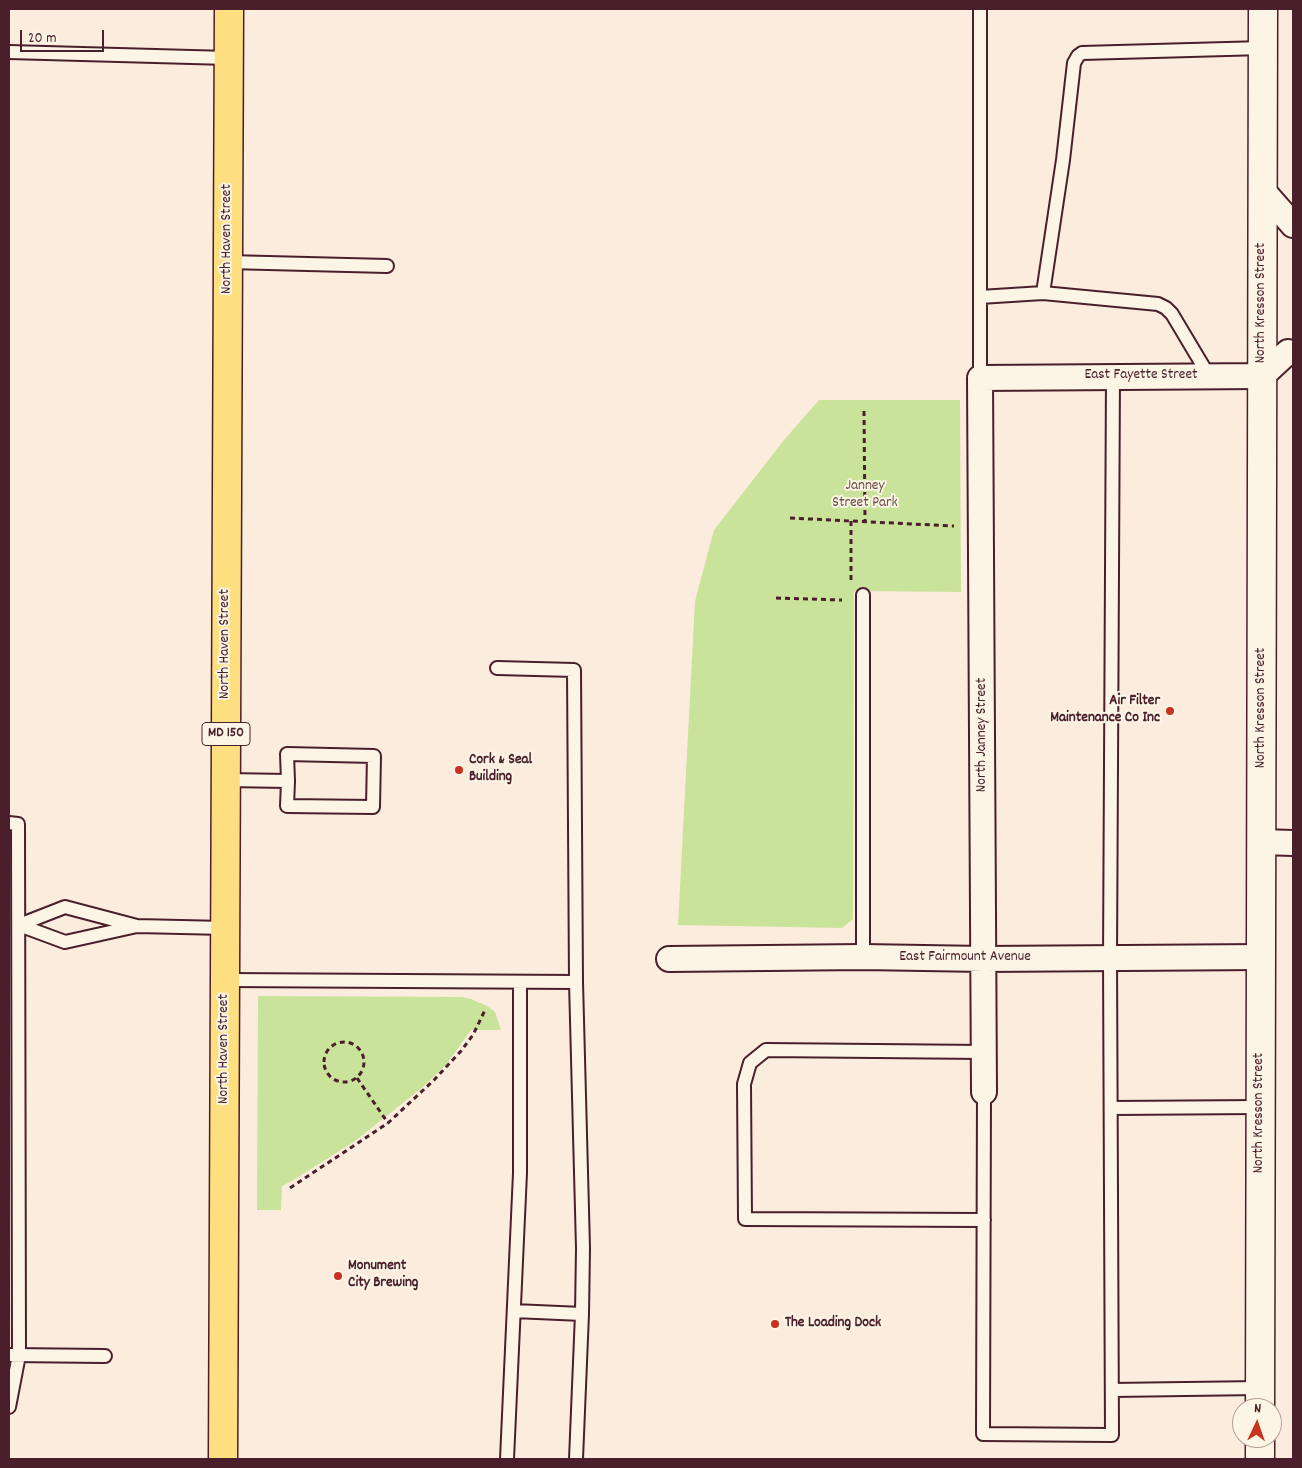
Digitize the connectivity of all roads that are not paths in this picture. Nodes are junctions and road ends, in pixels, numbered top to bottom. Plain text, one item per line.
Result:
1 (229, 9) edge
2 (980, 9) edge
3 (1263, 9) edge
4 (1263, 48) junction
5 (9, 52) edge
6 (228, 58) junction
7 (1263, 191) junction
8 (1293, 225) edge
9 (228, 262) junction
10 (387, 266) dead end
11 (1043, 293) junction
12 (980, 297) junction
13 (1293, 352) edge
14 (1113, 376) junction
15 (1208, 376) junction
16 (1262, 376) junction
17 (980, 378) junction
18 (863, 595) dead end
19 (497, 668) dead end
20 (226, 780) junction
21 (288, 782) junction
22 (9, 823) edge
23 (1261, 842) junction
24 (1293, 843) edge
25 (14, 925) edge
26 (138, 926) junction
27 (225, 928) junction
28 (1261, 956) junction
29 (863, 957) junction
30 (1110, 958) junction
31 (669, 959) dead end
32 (984, 959) junction
33 (225, 980) junction
34 (520, 982) junction
35 (576, 982) junction
36 (984, 1052) junction
37 (984, 1092) joint
38 (1260, 1107) junction
39 (1110, 1108) junction
40 (984, 1220) junction
41 (514, 1311) junction
42 (582, 1314) junction
43 (14, 1355) edge
44 (105, 1356) dead end
45 (1112, 1390) junction
46 (1260, 1398) edge
47 (9, 1407) edge
48 (223, 1459) edge
49 (507, 1459) edge
50 (576, 1459) edge

1 - 6 main road, North Haven Street / MD 150
2 - 12 lane
3 - 4 street, North Kresson Street
4 - 7 street, North Kresson Street
4 - 11 lane
5 - 6 lane
6 - 9 main road, North Haven Street / MD 150
7 - 8 street
7 - 16 street, North Kresson Street
9 - 10 lane
9 - 20 main road, North Haven Street / MD 150
11 - 12 lane
11 - 15 lane
12 - 17 lane
13 - 16 street
14 - 15 street, East Fayette Street
14 - 17 street, East Fayette Street
14 - 30 lane
15 - 16 street, East Fayette Street
16 - 23 street, North Kresson Street
17 - 32 street, North Janney Street
18 - 29 lane
19 - 35 lane
20 - 21 lane
20 - 27 main road, North Haven Street / MD 150
21 - 21 lane
22 - 25 lane
23 - 24 street
23 - 28 street, North Kresson Street
25 - 26 lane
25 - 26 lane
25 - 43 lane
26 - 27 lane
27 - 33 main road, North Haven Street / MD 150
28 - 30 street, East Fairmount Avenue
28 - 38 street, North Kresson Street
29 - 31 street, East Fairmount Avenue
29 - 32 street, East Fairmount Avenue
30 - 32 street, East Fairmount Avenue
30 - 39 lane
32 - 36 street, North Janney Street
33 - 34 lane
33 - 48 main road, North Haven Street / MD 150
34 - 35 lane
34 - 41 lane
35 - 42 lane
36 - 37 street, North Janney Street
36 - 40 lane
37 - 40 lane
38 - 39 lane
38 - 46 street, North Kresson Street
39 - 45 lane
40 - 45 lane
41 - 42 lane
41 - 49 lane
42 - 50 lane
43 - 44 lane
43 - 47 lane
45 - 46 lane

